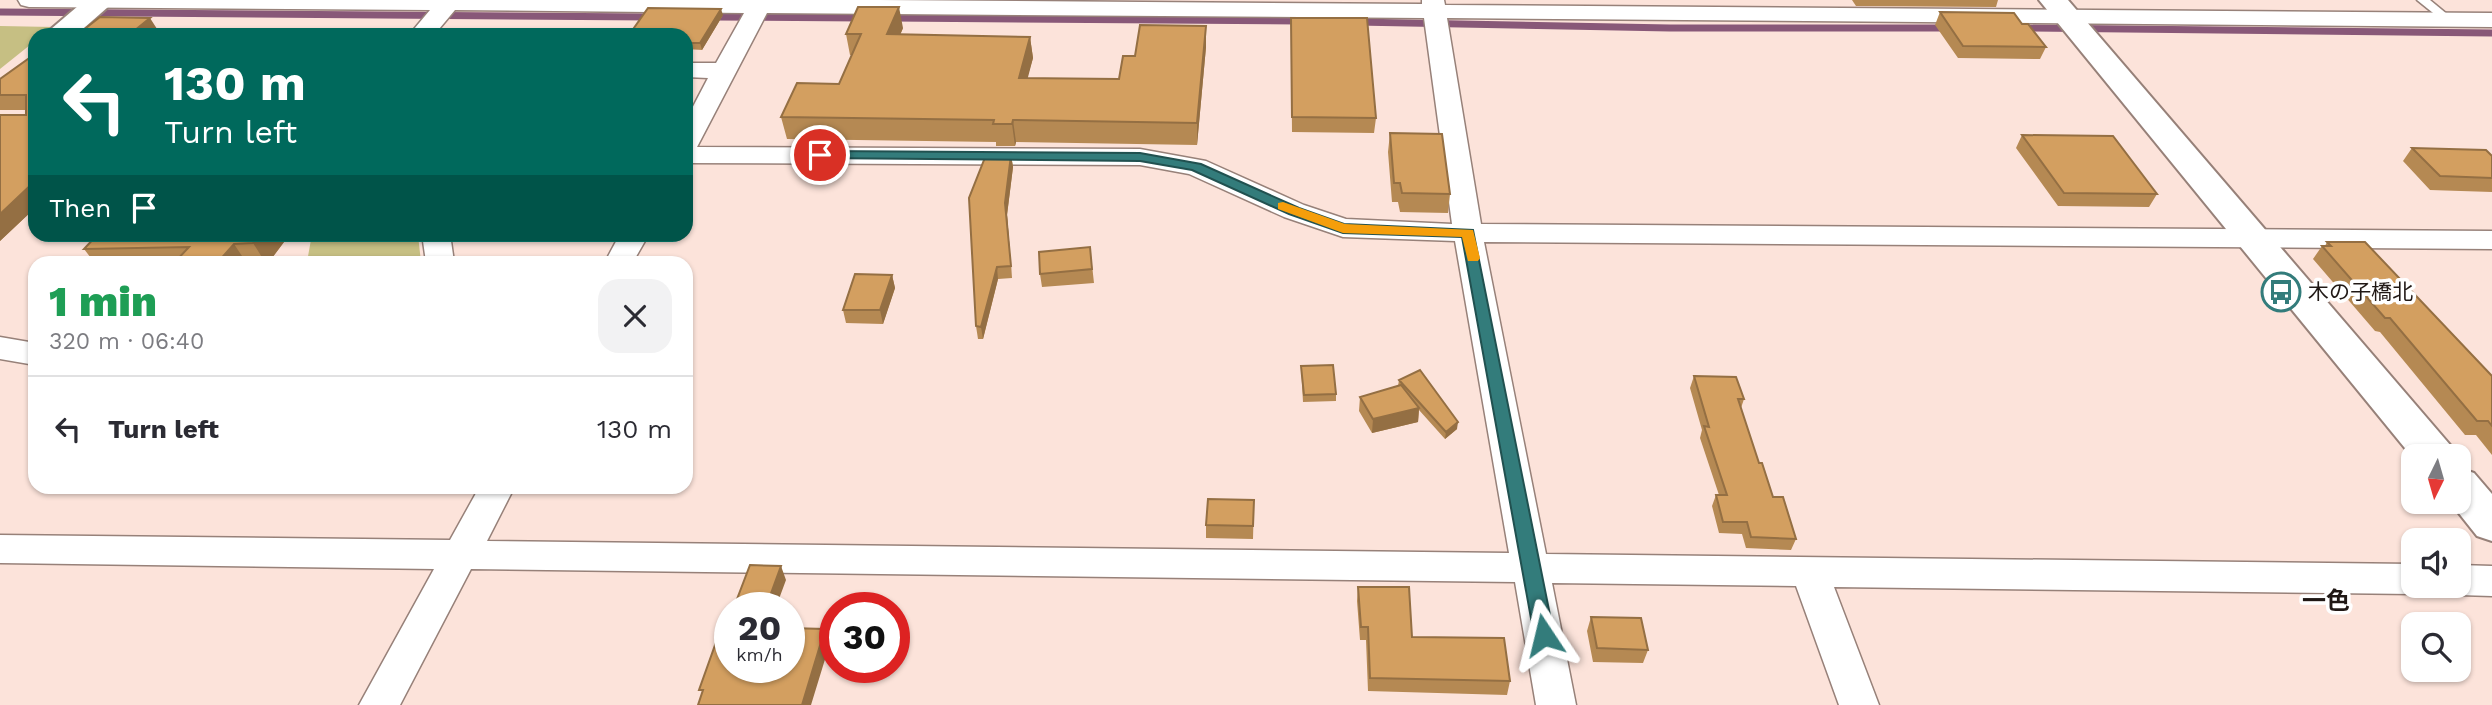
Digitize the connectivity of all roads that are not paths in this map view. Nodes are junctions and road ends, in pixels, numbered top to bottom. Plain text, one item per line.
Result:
1 (29, 0) edge
2 (102, 0) edge
3 (2423, 0) edge
4 (450, 2) edge
5 (760, 2) edge
6 (2060, 8) edge
7 (1435, 14) edge
8 (2447, 19) junction
9 (2492, 20) edge
10 (67, 28) edge
11 (427, 28) edge
12 (693, 70) edge
13 (725, 71) junction
14 (693, 131) edge
15 (693, 155) edge
16 (1468, 233) junction
17 (2253, 237) junction
18 (2492, 240) edge
19 (0, 348) edge
20 (28, 353) edge
21 (2425, 444) edge
22 (494, 494) edge
23 (2471, 499) edge
24 (2492, 524) edge
25 (0, 549) edge
26 (462, 554) junction
27 (1532, 567) junction
28 (1810, 570) junction
29 (2401, 579) edge
30 (2471, 580) edge
31 (2492, 580) edge
32 (379, 705) edge
33 (1556, 705) edge
34 (1859, 705) edge

1 - 2 street
2 - 4 street
2 - 10 street
3 - 8 lane
4 - 5 street
4 - 11 street
5 - 7 street
5 - 13 street
6 - 7 street
6 - 8 street
6 - 17 street
7 - 16 street
8 - 9 street
12 - 13 street
13 - 14 street
15 - 16 street
16 - 17 street
16 - 27 street
17 - 18 street
17 - 21 street
19 - 20 street
22 - 26 street
23 - 24 street
25 - 26 street
26 - 27 street
26 - 32 street
27 - 28 street
27 - 33 street
28 - 29 street
28 - 34 street
30 - 31 street

